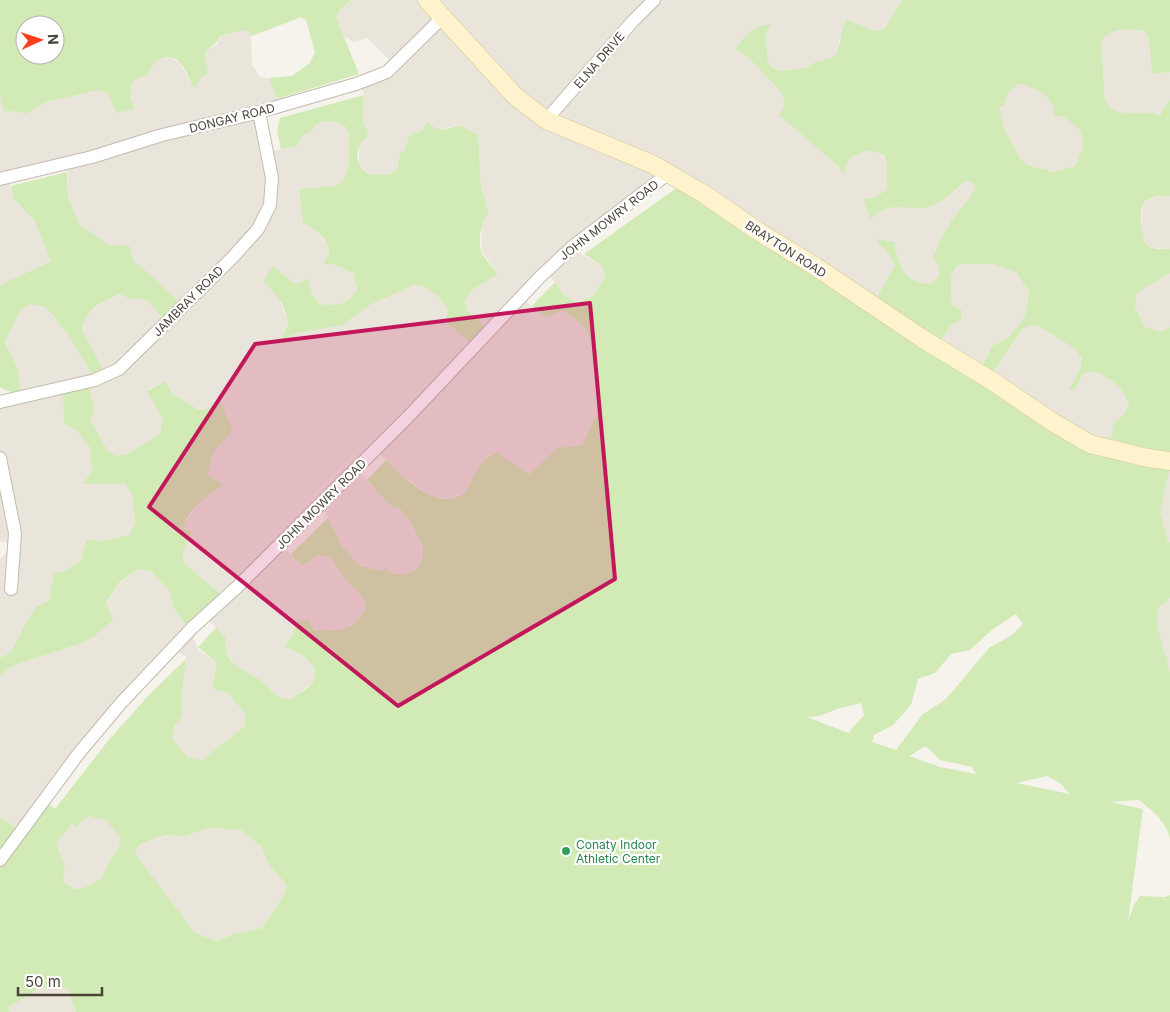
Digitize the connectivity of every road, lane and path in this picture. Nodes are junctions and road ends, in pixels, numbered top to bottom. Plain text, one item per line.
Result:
1 (427, 0) edge
2 (654, 0) edge
3 (443, 17) junction
4 (259, 112) junction
5 (546, 120) junction
6 (669, 173) junction
7 (0, 179) edge
8 (0, 402) edge
9 (0, 458) edge
10 (1170, 461) edge
11 (10, 589) dead end
12 (0, 860) edge

1 - 3 street, BRAYTON ROAD
2 - 5 street, ELNA DRIVE
3 - 4 street, DONGAY ROAD
3 - 5 street, BRAYTON ROAD
4 - 7 street, DONGAY ROAD
4 - 8 street, JAMBRAY ROAD
5 - 6 street, BRAYTON ROAD
6 - 10 street, BRAYTON ROAD
6 - 12 street, JOHN MOWRY ROAD
9 - 11 street

